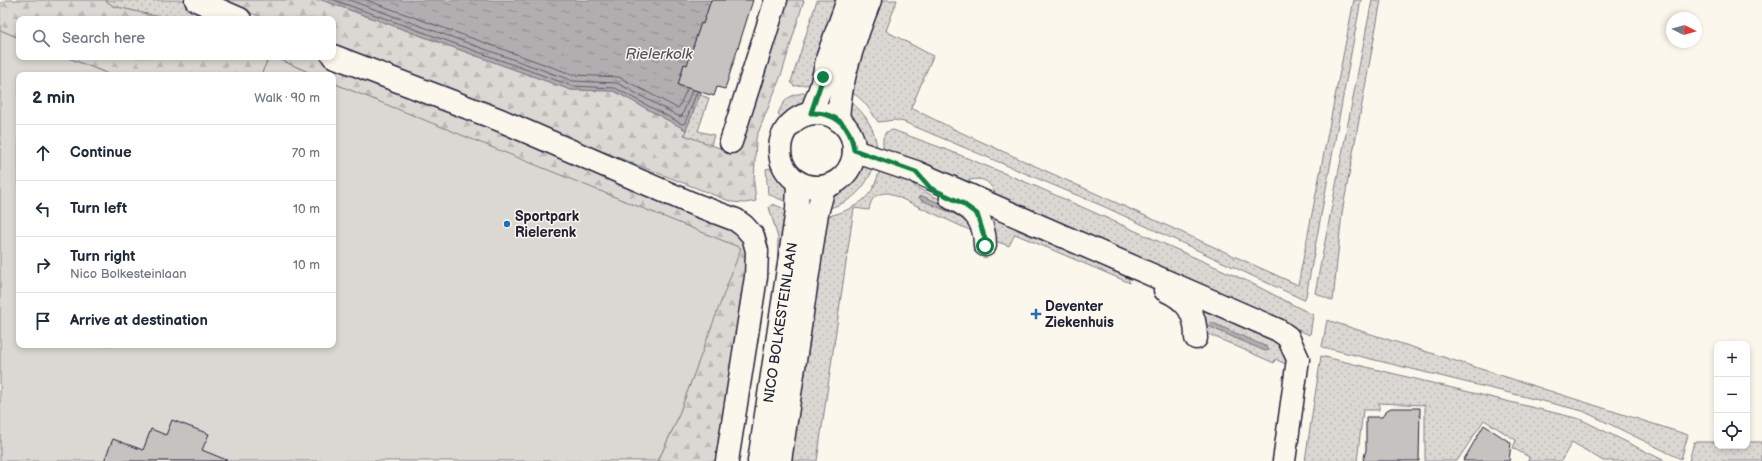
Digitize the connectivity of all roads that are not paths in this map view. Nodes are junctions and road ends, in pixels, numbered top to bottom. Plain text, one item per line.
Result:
1 (196, 0) edge
2 (776, 0) edge
3 (848, 0) edge
4 (870, 0) edge
5 (233, 16) edge
6 (336, 57) edge
7 (811, 113) junction
8 (838, 120) junction
9 (731, 142) dead end
10 (854, 150) junction
11 (916, 172) junction
12 (798, 183) junction
13 (824, 188) junction
14 (985, 246) dead end
15 (1135, 266) junction
16 (1196, 338) dead end
17 (728, 461) edge
18 (760, 461) edge
19 (780, 461) edge
20 (1284, 461) edge

1 - 5 street
2 - 9 street
3 - 7 street
4 - 8 street
6 - 17 street
7 - 8 street
7 - 12 street
8 - 10 street
10 - 11 street
10 - 13 street
11 - 14 street
11 - 15 street
12 - 13 street
12 - 18 street, NICO BOLKESTEINLAAN
13 - 19 street, NICO BOLKESTEINLAAN
15 - 16 street
15 - 20 street

